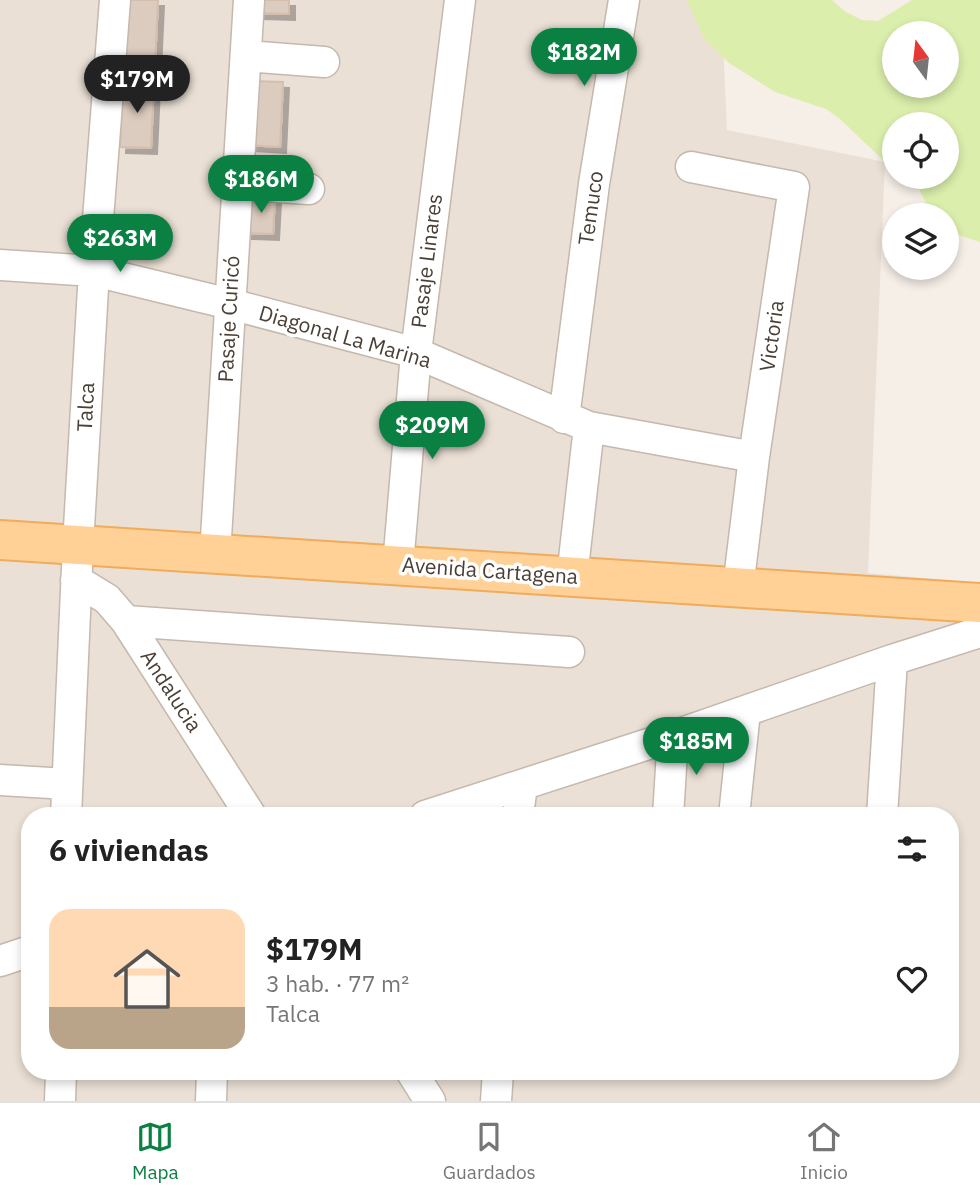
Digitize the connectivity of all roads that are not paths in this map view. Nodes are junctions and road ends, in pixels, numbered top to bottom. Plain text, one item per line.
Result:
1 (115, 0) edge
2 (249, 0) edge
3 (460, 0) edge
4 (624, 0) edge
5 (246, 56) junction
6 (324, 62) dead end
7 (691, 167) dead end
8 (237, 184) junction
9 (310, 189) dead end
10 (0, 265) edge
11 (94, 271) junction
12 (230, 304) junction
13 (416, 353) junction
14 (576, 422) junction
15 (754, 457) junction
16 (0, 540) edge
17 (215, 554) junction
18 (77, 563) junction
19 (398, 565) junction
20 (572, 577) junction
21 (738, 588) junction
22 (980, 603) edge
23 (126, 621) junction
24 (980, 632) edge
25 (569, 652) dead end
26 (892, 660) junction
27 (745, 711) junction
28 (673, 736) junction
29 (0, 780) edge
30 (66, 784) junction
31 (522, 785) junction
32 (66, 807) edge
33 (245, 807) edge
34 (458, 807) edge
35 (519, 807) edge
36 (669, 807) edge
37 (735, 807) edge
38 (883, 807) edge
39 (21, 954) edge
40 (0, 961) edge
41 (61, 1080) edge
42 (212, 1080) edge
43 (417, 1080) edge
44 (497, 1080) edge
45 (60, 1101) edge
46 (211, 1101) edge
47 (430, 1101) edge
48 (496, 1101) edge

1 - 11 street, Talca
2 - 5 street, Pasaje Curicó
3 - 13 street, Pasaje Linares
4 - 14 street, Temuco
5 - 6 street
5 - 8 street, Pasaje Curicó
7 - 15 street, Victoria
8 - 9 street
8 - 12 street, Pasaje Curicó
10 - 11 street, Diagonal La Marina
11 - 12 street, Diagonal La Marina
11 - 18 street, Talca
12 - 13 street, Diagonal La Marina
12 - 17 street, Pasaje Curicó
13 - 14 street, Diagonal La Marina
13 - 19 street, Pasaje Linares
14 - 15 street, Diagonal La Marina
14 - 20 street, Temuco
15 - 21 street, Victoria
16 - 18 main road, Avenida Cartagena
17 - 18 main road, Avenida Cartagena
17 - 19 main road, Avenida Cartagena
18 - 23 street, Andalucia
18 - 30 street, Talca
19 - 20 main road, Avenida Cartagena
20 - 21 main road, Avenida Cartagena
21 - 22 main road, Avenida Cartagena
23 - 25 street
23 - 33 street, Andalucia
24 - 26 street
26 - 27 street
26 - 38 street
27 - 28 street
27 - 37 street
28 - 31 street
28 - 36 street
29 - 30 street
30 - 32 street, Talca
31 - 34 street
31 - 35 street
39 - 40 street
41 - 45 street
42 - 46 street
43 - 47 street
44 - 48 street

